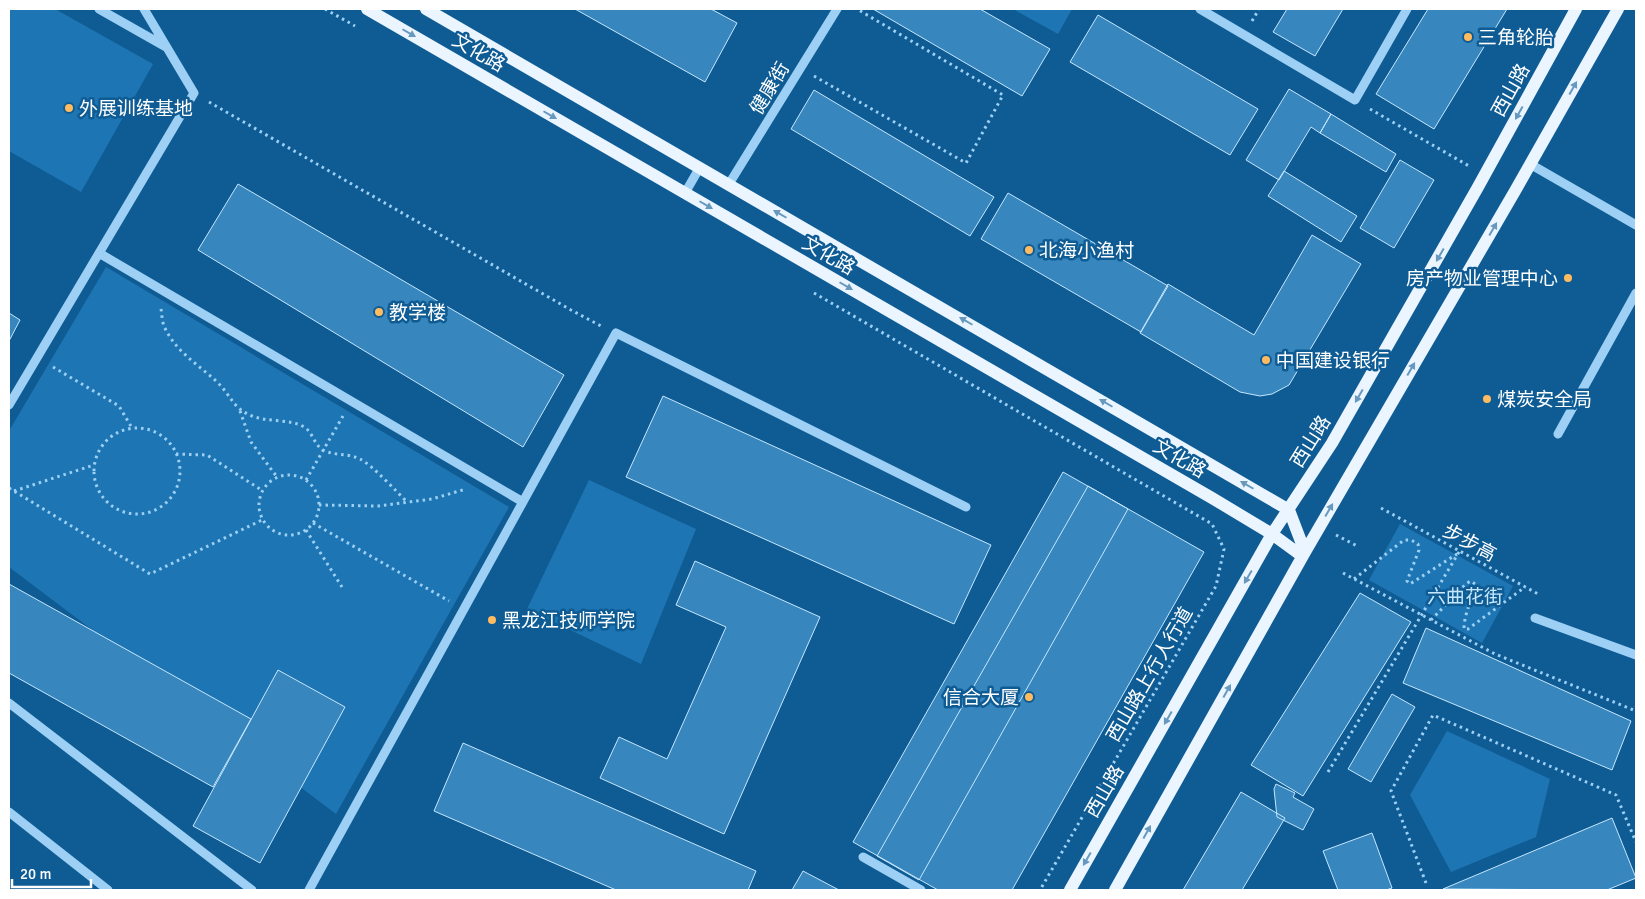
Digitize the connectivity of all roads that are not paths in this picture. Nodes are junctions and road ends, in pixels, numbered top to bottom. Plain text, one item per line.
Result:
1 (99, 9) edge
2 (144, 9) edge
3 (367, 9) edge
4 (426, 9) edge
5 (837, 9) edge
6 (1200, 9) edge
7 (1407, 9) edge
8 (1576, 9) edge
9 (1618, 9) edge
10 (168, 48) junction
11 (1530, 164) junction
12 (700, 167) junction
13 (730, 184) junction
14 (685, 193) junction
15 (1636, 225) edge
16 (99, 253) junction
17 (1636, 293) edge
18 (9, 405) edge
19 (1558, 434) dead end
20 (523, 502) junction
21 (966, 507) dead end
22 (1289, 510) junction
23 (1272, 534) junction
24 (1304, 554) junction
25 (1535, 618) dead end
26 (1636, 655) edge
27 (9, 703) edge
28 (9, 812) edge
29 (863, 857) dead end
30 (108, 890) edge
31 (252, 890) edge
32 (309, 890) edge
33 (921, 890) edge
34 (1070, 890) edge
35 (1115, 890) edge

1 - 10 street
2 - 10 street
3 -> 14 main road, 文化路
4 - 12 main road, 文化路
5 - 13 street, 健康街
6 - 7 street
8 -> 22 main road, 西山路
11 -> 9 main road
10 - 16 street
11 - 15 street
24 -> 11 main road
12 - 13 main road, 文化路
12 - 14 street
22 -> 13 main road, 文化路
14 -> 23 main road, 文化路
16 - 18 street
16 - 20 street
17 - 19 street
20 - 21 street
20 - 32 street
22 - 23 main road, 西山路
22 - 24 main road
23 - 24 main road, 文化路
23 -> 34 main road, 西山路
35 -> 24 main road
25 - 26 street
27 - 31 street
28 - 30 street
29 - 33 street

